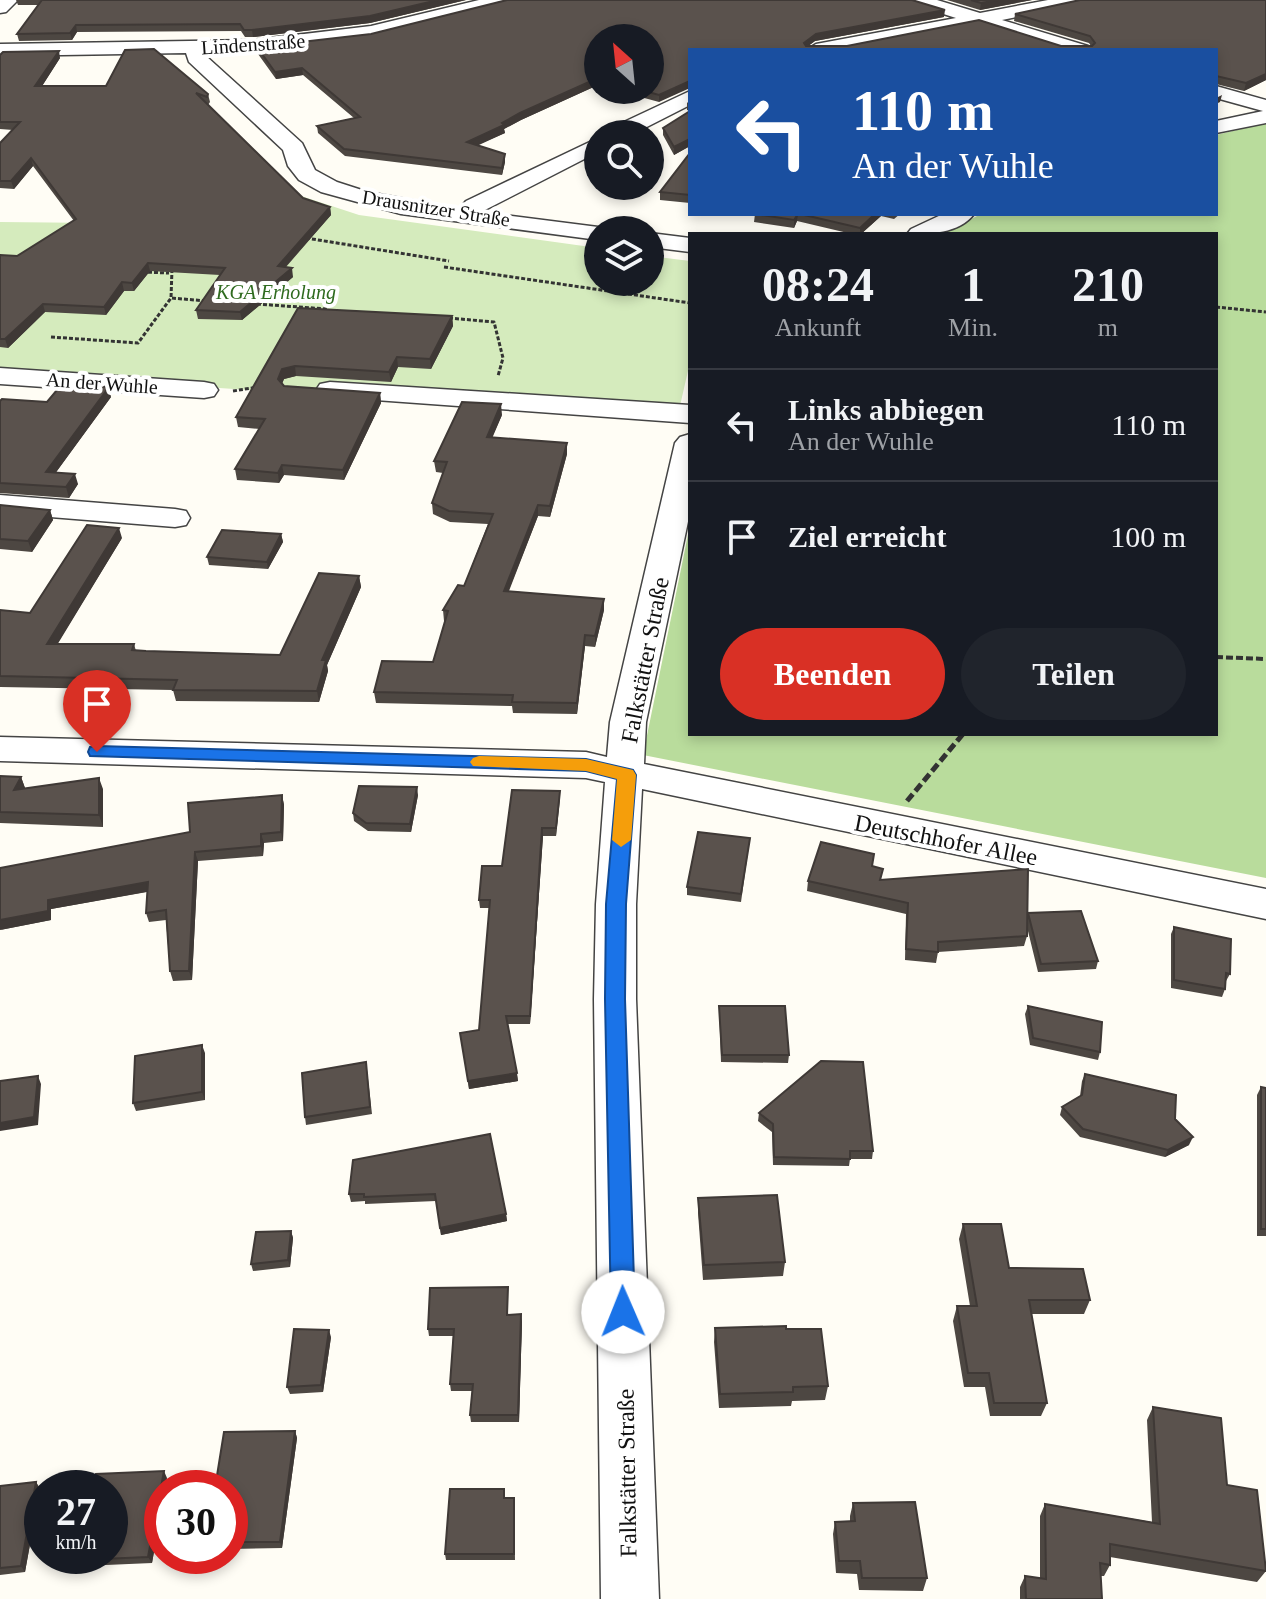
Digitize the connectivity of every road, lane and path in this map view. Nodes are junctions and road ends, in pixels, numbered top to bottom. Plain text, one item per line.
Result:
1 (9, 0) edge
2 (501, 0) edge
3 (918, 0) edge
4 (1076, 0) edge
5 (0, 8) edge
6 (975, 17) junction
7 (826, 48) edge
8 (1075, 48) edge
9 (196, 49) junction
10 (0, 50) edge
11 (1218, 93) edge
12 (686, 102) edge
13 (1260, 111) edge
14 (647, 120) edge
15 (1218, 126) edge
16 (584, 151) edge
17 (466, 215) junction
18 (958, 216) edge
19 (584, 231) edge
20 (923, 232) edge
21 (296, 237) edge
22 (664, 242) edge
23 (688, 245) edge
24 (178, 261) edge
25 (449, 261) dead end
26 (444, 267) dead end
27 (138, 272) edge
28 (169, 273) junction
29 (171, 298) junction
30 (219, 302) edge
31 (688, 303) edge
32 (251, 304) edge
33 (1218, 307) edge
34 (330, 309) edge
35 (1266, 312) edge
36 (438, 317) edge
37 (51, 337) dead end
38 (0, 376) edge
39 (496, 381) dead end
40 (296, 387) joint
41 (204, 390) joint
42 (688, 414) edge
43 (688, 452) edge
44 (0, 504) edge
45 (175, 518) dead end
46 (1218, 657) edge
47 (1266, 659) edge
48 (961, 736) edge
49 (0, 749) edge
50 (627, 775) junction
51 (885, 828) junction
52 (1266, 904) edge
53 (630, 1599) edge

1 - 5 street
2 - 9 street, Lindenstraße
3 - 6 street
4 - 6 street
6 - 7 street
6 - 8 street
9 - 10 street, Lindenstraße
9 - 17 street, Drausnitzer Straße
11 - 13 street
12 - 14 street
13 - 15 street
16 - 17 street
17 - 19 street, Drausnitzer Straße
18 - 20 street
21 - 25 path
22 - 23 street
24 - 28 path
26 - 31 path
27 - 28 path
28 - 29 path
29 - 30 path
29 - 37 path
32 - 34 path
33 - 35 path
36 - 39 path
38 - 41 street, An der Wuhle
40 - 41 path
40 - 42 street
43 - 50 street, Falkstätter Straße
44 - 45 street
46 - 47 path
48 - 51 path
49 - 50 street
50 - 51 street, Deutschhofer Allee
50 - 53 street, Falkstätter Straße
51 - 52 street, Deutschhofer Allee

